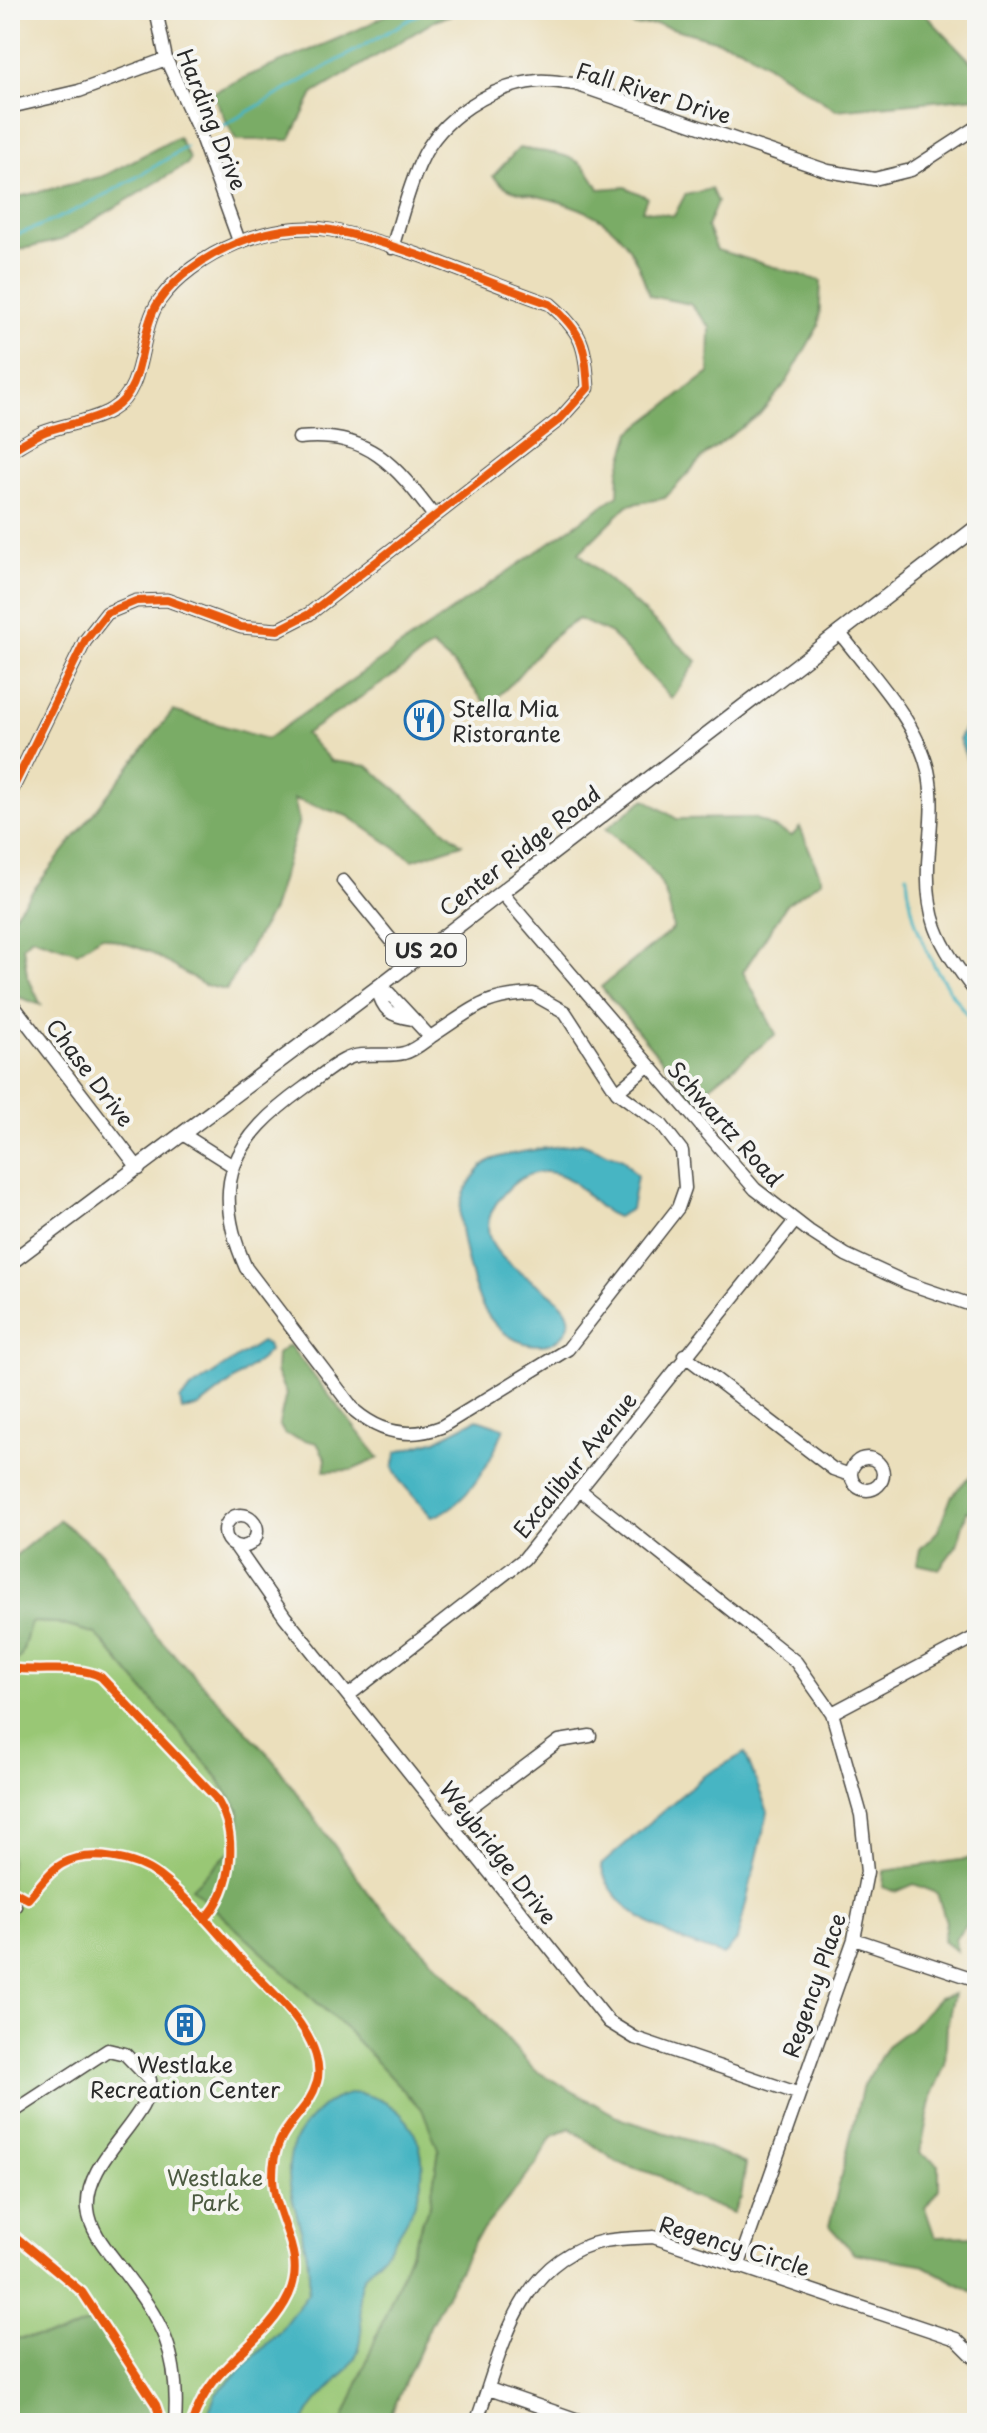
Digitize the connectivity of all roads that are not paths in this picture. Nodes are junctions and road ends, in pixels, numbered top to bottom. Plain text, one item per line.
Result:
1 (156, 10) edge
2 (166, 59) junction
3 (10, 107) edge
4 (977, 127) edge
5 (239, 241) junction
6 (392, 248) junction
7 (299, 438) dead end
8 (10, 451) edge
9 (434, 516) junction
10 (977, 527) edge
11 (839, 632) junction
12 (10, 794) edge
13 (343, 881) dead end
14 (501, 892) junction
15 (410, 963) junction
16 (377, 988) junction
17 (977, 994) edge
18 (10, 1001) edge
19 (430, 1037) junction
20 (648, 1066) junction
21 (617, 1092) junction
22 (184, 1135) junction
23 (233, 1166) junction
24 (139, 1169) junction
25 (795, 1221) junction
26 (10, 1263) edge
27 (977, 1307) edge
28 (684, 1355) junction
29 (850, 1475) dead end
30 (580, 1490) junction
31 (236, 1547) dead end
32 (977, 1636) edge
33 (349, 1695) junction
34 (832, 1713) junction
35 (590, 1736) dead end
36 (451, 1822) junction
37 (854, 1939) junction
38 (977, 1980) edge
39 (797, 2093) junction
40 (10, 2114) edge
41 (738, 2267) junction
42 (977, 2360) edge
43 (489, 2389) junction
44 (175, 2423) edge
45 (476, 2423) edge
46 (587, 2423) edge

1 - 2 street, Harding Drive
2 - 3 street
2 - 5 street, Harding Drive
4 - 6 street, Fall River Drive
5 - 6 street
5 - 8 street
6 - 9 street
7 - 9 street
9 - 12 street
10 - 11 main road, Center Ridge Road / US 20
11 - 14 main road, Center Ridge Road / US 20
11 - 17 street
13 - 15 street
14 - 15 main road, Center Ridge Road / US 20
14 - 20 street, Schwartz Road
15 - 16 main road, Center Ridge Road / US 20
16 - 19 street
16 - 22 main road, Center Ridge Road / US 20
18 - 24 street, Chase Drive
19 - 21 street
19 - 23 street
20 - 21 street
20 - 25 street, Schwartz Road
21 - 23 street
22 - 23 street
22 - 24 main road, Center Ridge Road / US 20
24 - 26 main road, Center Ridge Road / US 20
25 - 27 street, Schwartz Road
25 - 28 street, Excalibur Avenue
28 - 29 street
28 - 30 street, Excalibur Avenue
30 - 33 street, Excalibur Avenue
30 - 34 street, Regency Place
31 - 33 street, Weybridge Drive
32 - 34 street
33 - 36 street, Weybridge Drive
34 - 37 street, Regency Place
35 - 36 street
36 - 39 street, Weybridge Drive
37 - 38 street
37 - 39 street, Regency Place
39 - 41 street, Regency Place
40 - 44 street
41 - 42 street, Regency Circle
41 - 43 street, Regency Circle
43 - 45 street, Regency Circle
43 - 46 street

